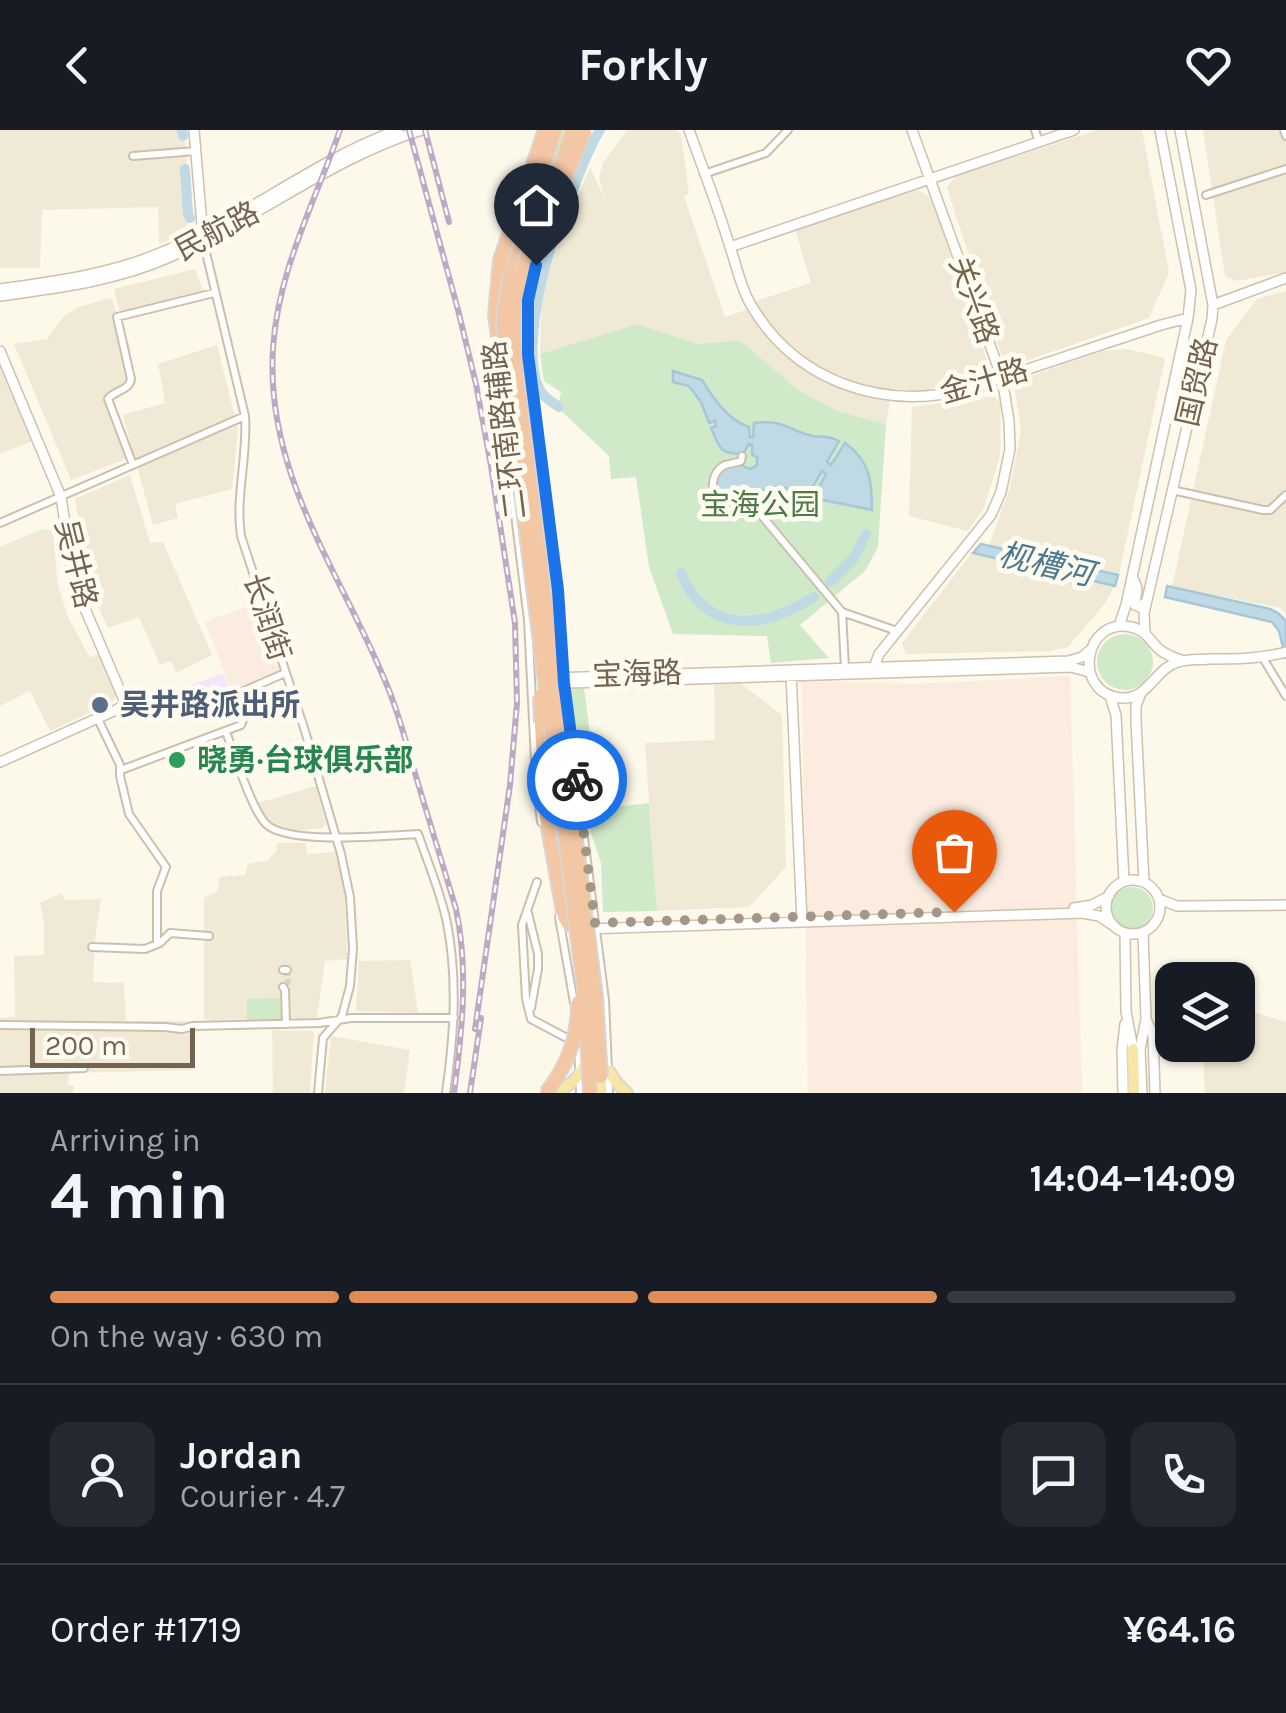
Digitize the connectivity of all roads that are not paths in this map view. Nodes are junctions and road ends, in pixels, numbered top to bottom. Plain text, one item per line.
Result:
1 (194, 130) edge
2 (398, 130) edge
3 (422, 130) edge
4 (545, 130) edge
5 (558, 130) edge
6 (580, 130) edge
7 (689, 130) edge
8 (788, 130) edge
9 (912, 130) edge
10 (1035, 130) edge
11 (1074, 130) edge
12 (1160, 130) edge
13 (1180, 130) edge
14 (1039, 142) junction
15 (196, 151) junction
16 (133, 156) dead end
17 (1286, 169) edge
18 (704, 174) junction
19 (931, 178) junction
20 (1206, 195) dead end
21 (548, 218) junction
22 (202, 237) junction
23 (730, 246) junction
24 (1286, 278) edge
25 (518, 286) junction
26 (0, 292) edge
27 (214, 293) junction
28 (1213, 305) junction
29 (1188, 318) junction
30 (514, 344) junction
31 (0, 352) edge
32 (1002, 378) junction
33 (510, 398) junction
34 (530, 412) junction
35 (245, 416) junction
36 (742, 456) dead end
37 (133, 465) junction
38 (1172, 490) junction
39 (1286, 495) edge
40 (61, 497) junction
41 (0, 523) edge
42 (1132, 577) junction
43 (1147, 600) junction
44 (536, 609) junction
45 (842, 612) junction
46 (1119, 626) junction
47 (897, 631) junction
48 (1145, 633) junction
49 (1156, 646) junction
50 (1089, 651) junction
51 (1283, 652) edge
52 (1263, 658) junction
53 (1181, 660) junction
54 (846, 668) junction
55 (872, 670) junction
56 (1089, 672) junction
57 (791, 673) junction
58 (286, 674) junction
59 (1155, 679) junction
60 (557, 681) junction
61 (532, 683) junction
62 (1141, 693) junction
63 (1110, 695) junction
64 (1286, 696) edge
65 (98, 719) junction
66 (226, 732) junction
67 (0, 762) edge
68 (120, 770) junction
69 (336, 836) junction
70 (537, 882) dead end
71 (1124, 882) junction
72 (1144, 882) junction
73 (1108, 896) junction
74 (1159, 899) junction
75 (1286, 905) edge
76 (1177, 906) junction
77 (528, 911) junction
78 (1159, 914) junction
79 (802, 919) junction
80 (562, 921) junction
81 (1111, 924) junction
82 (586, 928) junction
83 (1143, 932) junction
84 (1125, 933) junction
85 (209, 936) dead end
86 (157, 944) junction
87 (92, 947) dead end
88 (285, 988) tunnel mouth
89 (530, 1009) junction
90 (1126, 1011) junction
91 (454, 1018) junction
92 (1146, 1019) junction
93 (337, 1021) junction
94 (286, 1024) junction
95 (0, 1026) edge
96 (590, 1028) junction
97 (565, 1036) dead end
98 (1133, 1049) joint
99 (84, 1068) dead end
100 (0, 1072) edge
101 (580, 1074) junction
102 (604, 1074) junction
103 (318, 1093) edge
104 (446, 1093) edge
105 (546, 1093) edge
106 (555, 1093) edge
107 (580, 1093) edge
108 (591, 1093) edge
109 (601, 1093) edge
110 (609, 1093) edge
111 (627, 1093) edge
112 (1123, 1093) edge
113 (1138, 1093) edge
114 (1154, 1093) edge

1 - 15 main road, 长润街
2 - 22 main road, 民航路
3 - 22 main road, 民航路
4 - 33 highway, bridge
5 - 33 main road
5 - 44 highway, bridge
5 - 61 street, 二环南路辅路
6 - 21 highway, bridge
6 - 25 highway, bridge
6 - 60 main road
7 - 18 main road, 金汁路
8 - 18 street
9 - 19 main road, 关兴路
10 - 14 street
11 - 14 main road
12 - 29 main road, 国贸路
13 - 28 main road, 国贸路
14 - 19 main road
15 - 16 street
15 - 22 main road, 长润街
17 - 20 street
18 - 23 main road, 金汁路
19 - 23 main road
19 - 32 main road, 关兴路
21 - 25 highway, bridge
21 - 34 highway, bridge
22 - 26 main road, 民航路
22 - 27 street, 长润街
23 - 32 main road, 金汁路
24 - 28 main road
25 - 30 highway, bridge
27 - 35 street, 长润街
27 - 37 street
28 - 38 main road, 国贸路
29 - 32 main road, 金汁路
29 - 42 main road, 国贸路
30 - 34 highway, bridge
30 - 109 highway, bridge
31 - 40 main road, 吴井路
32 - 47 main road, 关兴路
33 - 60 main road
34 - 60 highway
35 - 37 street
35 - 58 street, 长润街
36 - 45 street
37 - 40 street
38 - 39 street
38 - 43 main road, 国贸路
40 - 41 street
40 - 65 main road, 吴井路
42 - 43 main road
42 - 46 main road, 国贸路
43 - 48 main road, 国贸路
44 - 80 highway, bridge
44 - 82 highway, bridge
45 - 47 street
45 - 54 street
46 - 48 main road
46 - 50 main road
47 - 55 main road, 关兴路
48 - 49 main road
49 - 53 main road
49 - 59 main road
50 - 55 main road, 宝海路
50 - 56 main road
51 - 52 main road
52 - 53 main road
52 - 64 street
53 - 59 main road
54 - 55 main road, 宝海路
54 - 57 main road, 宝海路
55 - 56 main road, 宝海路
55 - 57 main road, 宝海路
56 - 63 main road
57 - 60 main road, 宝海路
57 - 79 main road
58 - 66 street
58 - 69 street, 长润街
59 - 62 main road
60 - 61 street
60 - 82 main road
60 - 82 street
61 - 80 street, 二环南路辅路
62 - 63 main road
62 - 72 main road
63 - 71 main road
65 - 67 main road
65 - 68 street
66 - 68 street
66 - 69 street
68 - 86 street
69 - 91 street
69 - 93 street, 长润街
70 - 77 street
71 - 72 main road
71 - 73 main road
72 - 74 main road
73 - 79 main road
73 - 81 main road
74 - 76 main road
74 - 78 main road
75 - 76 main road
76 - 78 main road
77 - 89 street
77 - 89 street
78 - 83 main road
79 - 81 main road
79 - 82 main road
80 - 82 highway
80 - 101 street, 二环南路辅路
81 - 84 main road
82 - 96 main road
82 - 102 main road
82 - 105 highway, bridge
82 - 108 highway, bridge
83 - 84 main road
83 - 92 main road
84 - 90 main road
85 - 86 street
86 - 87 street
88 - 94 street
89 - 97 street
90 - 98 main road
90 - 112 main road
91 - 93 street
91 - 104 street
92 - 113 main road
92 - 114 main road
93 - 94 street
93 - 103 street, 长润街
94 - 95 street
96 - 101 main road
96 - 108 main road
98 - 113 main road
99 - 100 street
101 - 106 main road
101 - 107 street, 二环南路辅路
102 - 109 main road
102 - 110 street
102 - 111 main road

